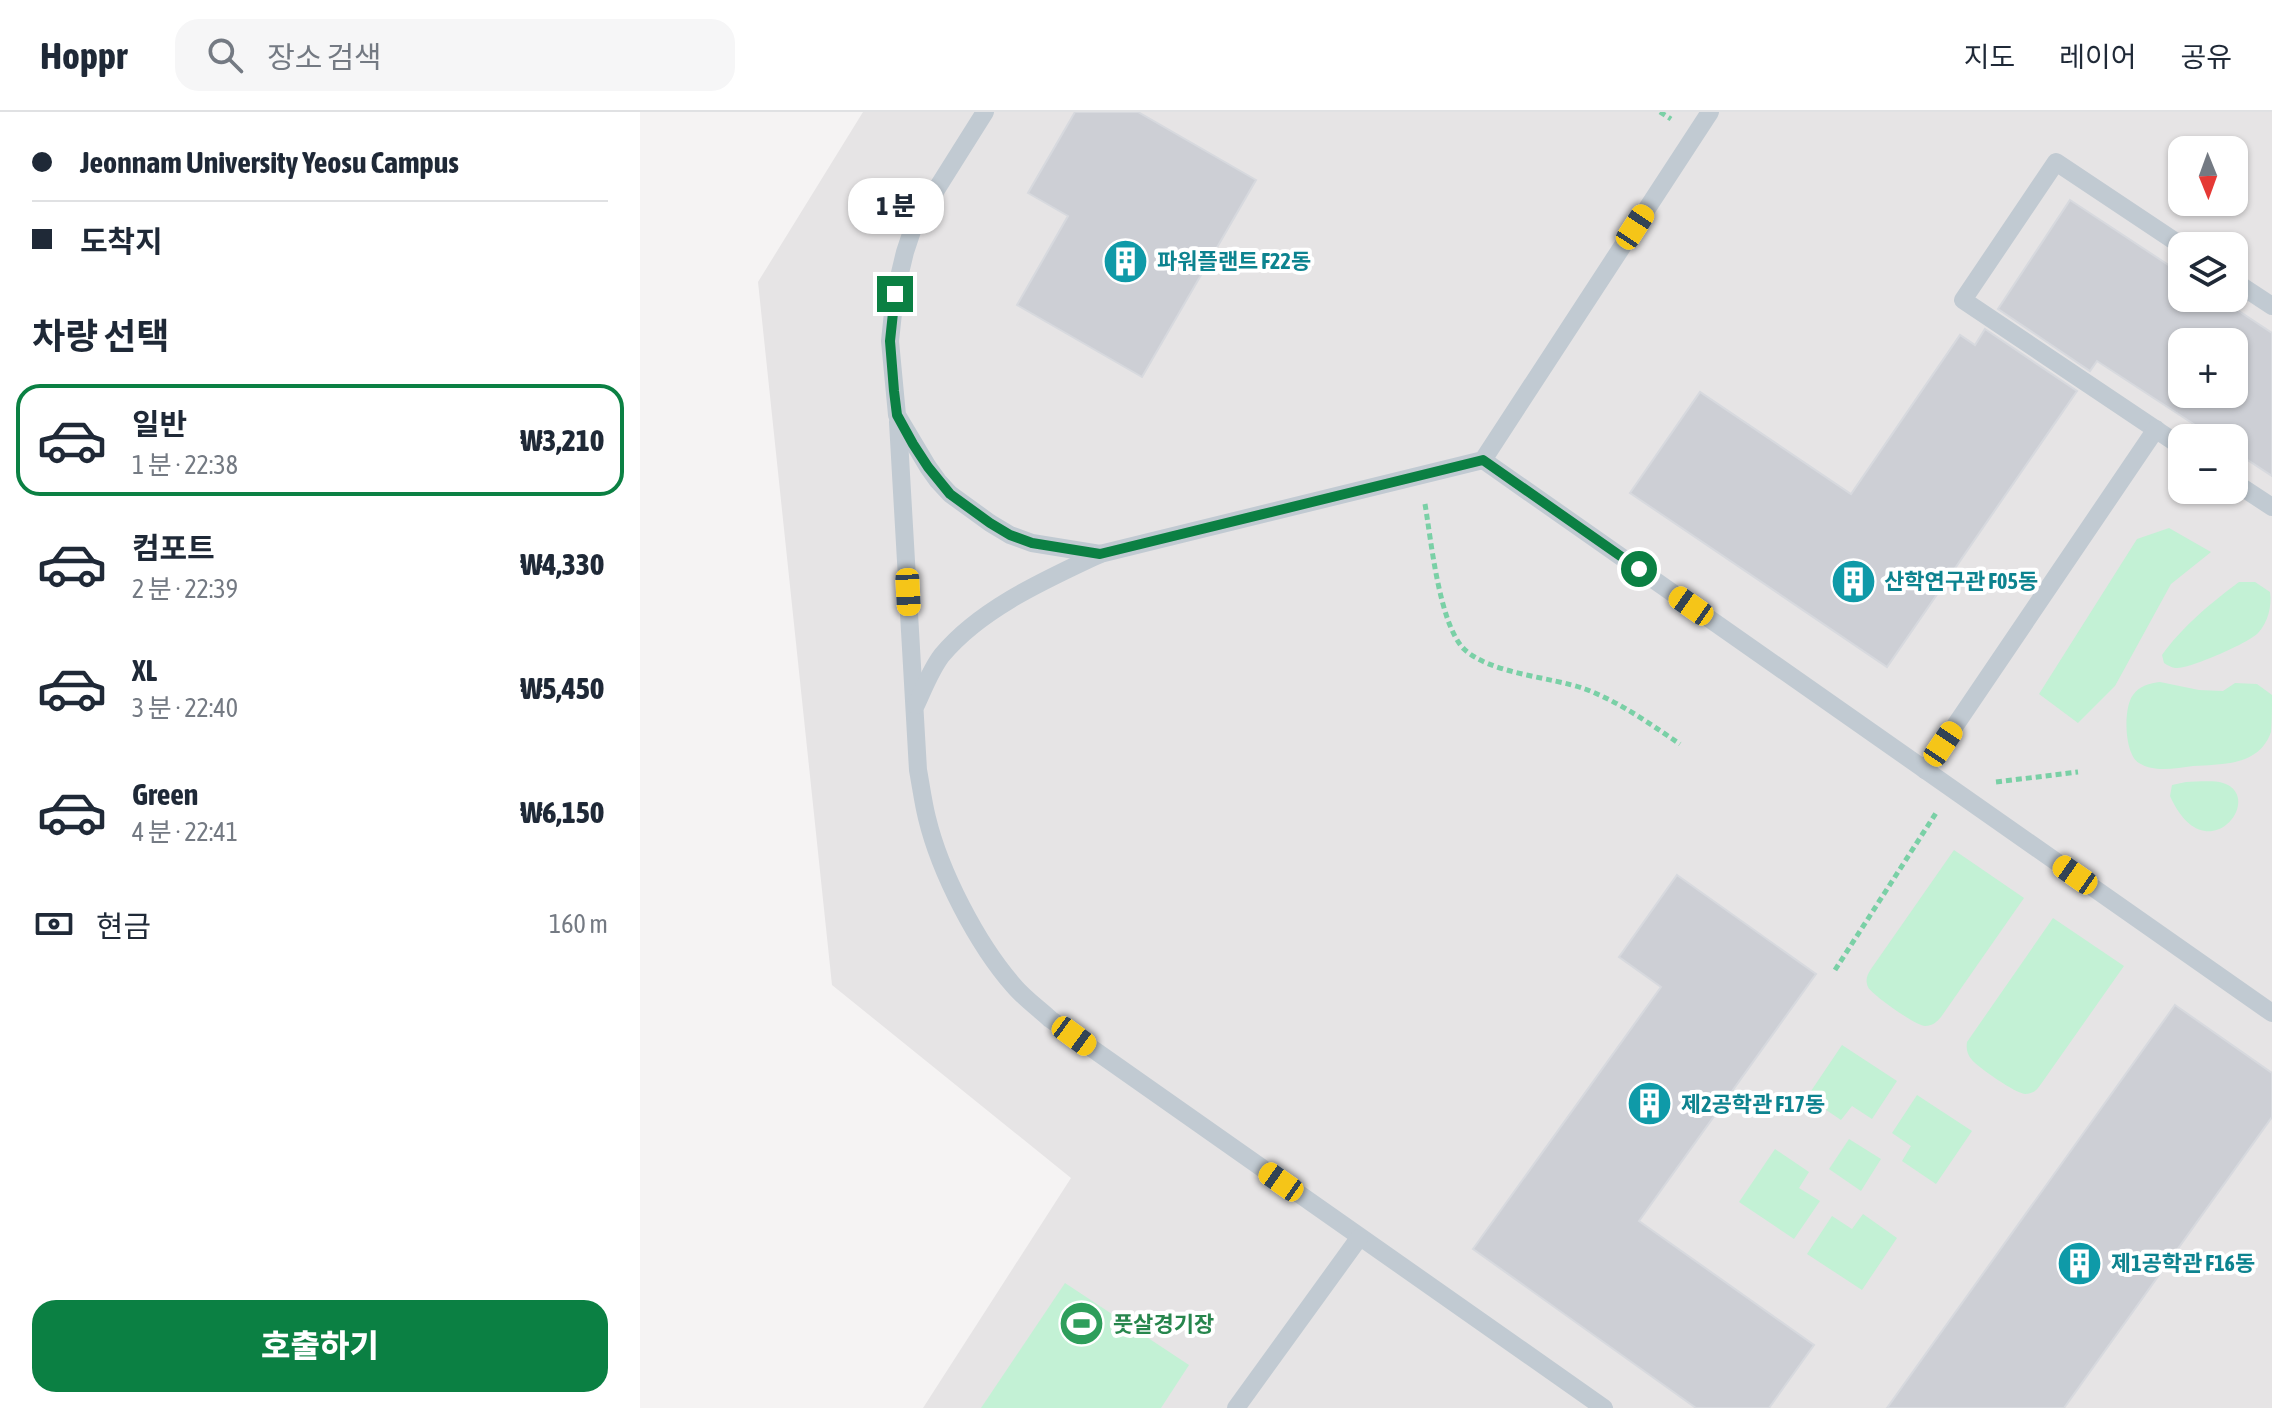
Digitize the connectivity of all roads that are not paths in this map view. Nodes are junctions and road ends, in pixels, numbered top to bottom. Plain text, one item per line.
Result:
1 (985, 112) edge
2 (1710, 112) edge
3 (2168, 237) edge
4 (2248, 290) edge
5 (2272, 306) edge
6 (897, 415) junction
7 (2156, 429) junction
8 (2168, 437) edge
9 (1483, 460) junction
10 (2248, 491) edge
11 (2272, 507) edge
12 (1100, 554) junction
13 (914, 709) junction
14 (1925, 770) junction
15 (2272, 1013) edge
16 (1359, 1238) junction
17 (1236, 1408) edge
18 (1604, 1408) edge

1 - 6 lane
2 - 9 lane
3 - 7 lane
4 - 5 lane
6 - 12 lane
6 - 13 lane
7 - 8 lane
7 - 14 lane
9 - 12 lane
9 - 14 lane
10 - 11 lane
12 - 13 lane
13 - 16 lane
14 - 15 lane
16 - 17 lane
16 - 18 lane

